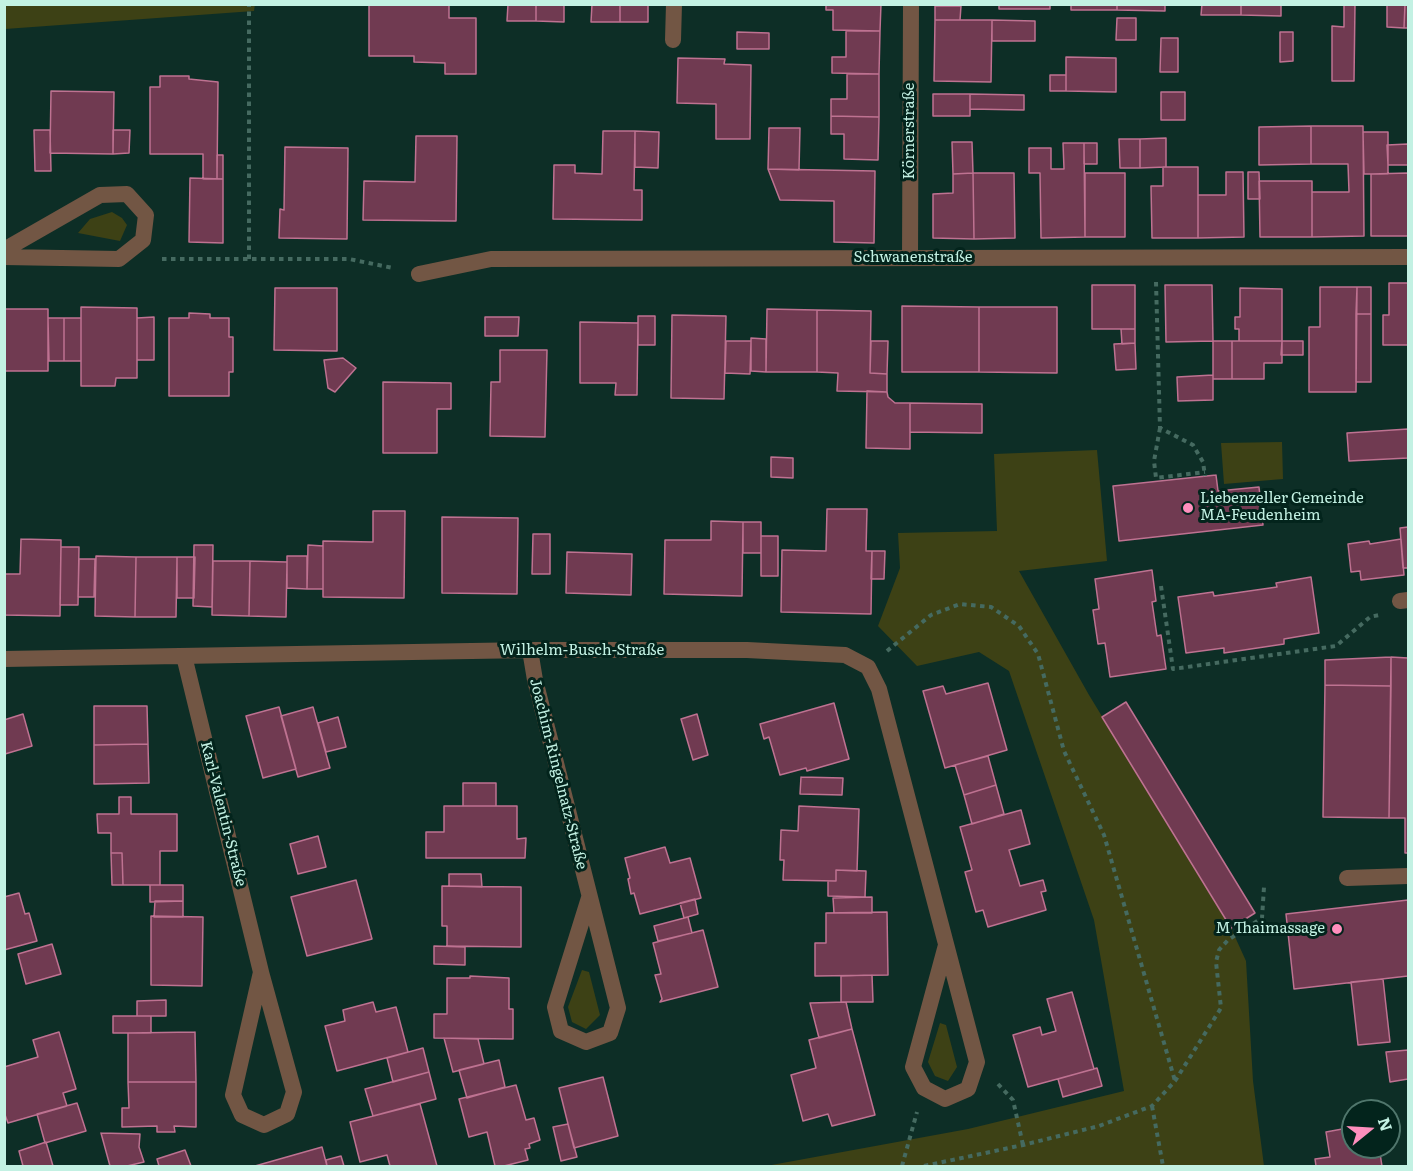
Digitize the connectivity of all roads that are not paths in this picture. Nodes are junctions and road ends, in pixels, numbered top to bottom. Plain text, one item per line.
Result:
1 (674, 4) edge
2 (911, 4) edge
3 (673, 40) dead end
4 (4, 250) edge
5 (4, 257) edge
6 (1408, 257) edge
7 (910, 258) junction
8 (419, 274) road end
9 (530, 650) junction
10 (184, 656) junction
11 (4, 658) edge
12 (1408, 876) edge
13 (1347, 878) dead end
14 (589, 898) junction
15 (946, 945) junction
16 (261, 972) junction

1 - 3 street
2 - 7 street, Körnerstraße
4 - 5 street
6 - 7 street, Schwanenstraße
7 - 8 street, Schwanenstraße
9 - 10 street, Wilhelm-Busch-Straße
9 - 14 street, Joachim-Ringelnatz-Straße
9 - 15 street, Wilhelm-Busch-Straße
10 - 11 street, Wilhelm-Busch-Straße
10 - 16 street, Karl-Valentin-Straße
12 - 13 street
14 - 14 street, Joachim-Ringelnatz-Straße
15 - 15 street
16 - 16 street, Karl-Valentin-Straße

